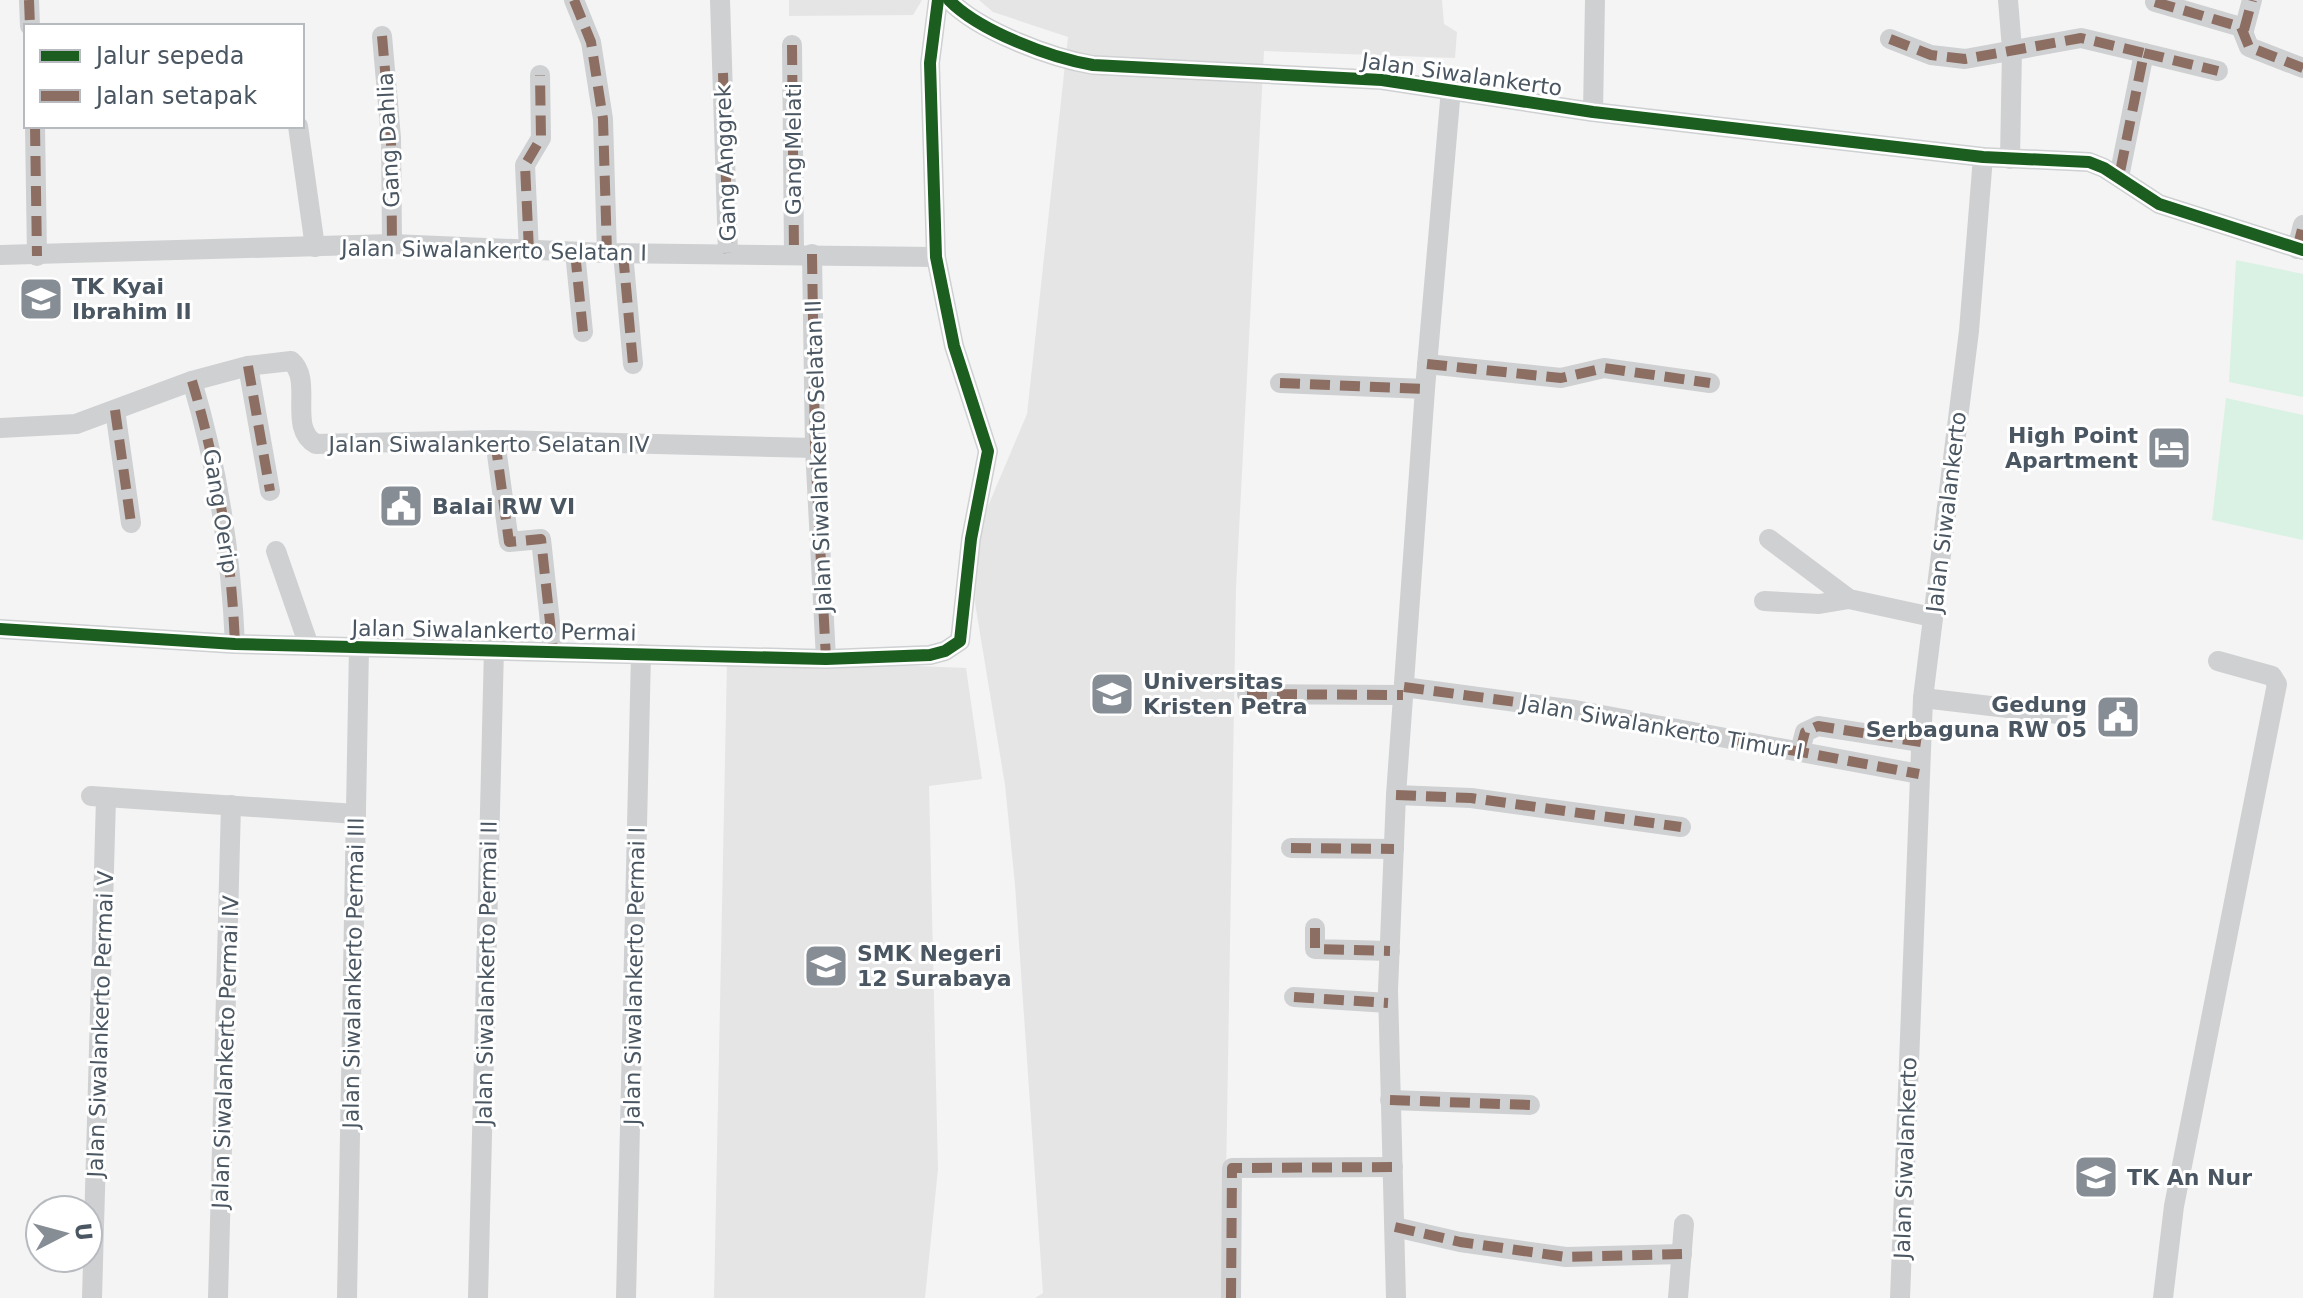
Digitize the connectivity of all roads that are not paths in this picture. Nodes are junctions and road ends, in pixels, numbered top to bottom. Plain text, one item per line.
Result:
1 (29, 0) edge
2 (574, 0) edge
3 (720, 0) edge
4 (938, 0) edge
5 (949, 0) edge
6 (1595, 0) edge
7 (2008, 0) edge
8 (2252, 0) edge
9 (2155, 2) dead end
10 (30, 24) edge
11 (2244, 30) junction
12 (382, 36) dead end
13 (1890, 39) dead end
14 (792, 45) dead end
15 (2012, 49) junction
16 (2144, 53) junction
17 (2303, 68) edge
18 (2218, 71) dead end
19 (540, 75) dead end
20 (1451, 89) junction
21 (1593, 112) junction
22 (35, 128) edge
23 (298, 128) edge
24 (1983, 157) junction
25 (2010, 159) junction
26 (2119, 177) junction
27 (2303, 225) edge
28 (392, 244) junction
29 (315, 247) junction
30 (2300, 250) edge
31 (529, 251) junction
32 (575, 252) junction
33 (615, 253) junction
34 (728, 253) junction
35 (803, 253) junction
36 (37, 256) junction
37 (936, 257) junction
38 (1, 261) edge
39 (583, 332) dead end
40 (633, 364) dead end
41 (1427, 364) junction
42 (248, 366) junction
43 (192, 381) junction
44 (1280, 383) dead end
45 (1710, 383) dead end
46 (1425, 389) junction
47 (115, 410) junction
48 (0, 428) edge
49 (495, 440) junction
50 (815, 448) junction
51 (270, 491) dead end
52 (131, 523) dead end
53 (1769, 539) dead end
54 (276, 551) dead end
55 (1849, 599) junction
56 (1764, 601) dead end
57 (1932, 617) junction
58 (0, 629) edge
59 (235, 644) junction
60 (309, 646) junction
61 (359, 647) junction
62 (494, 648) junction
63 (553, 650) junction
64 (641, 654) junction
65 (826, 659) junction
66 (2218, 661) dead end
67 (1404, 691) junction
68 (1247, 694) dead end
69 (1923, 698) junction
70 (2058, 714) dead end
71 (1921, 742) junction
72 (1800, 751) junction
73 (1919, 774) junction
74 (1396, 795) junction
75 (231, 805) junction
76 (356, 814) junction
77 (1681, 827) dead end
78 (1291, 848) dead end
79 (1394, 849) junction
80 (1315, 928) dead end
81 (1390, 951) junction
82 (1294, 997) dead end
83 (1388, 1003) junction
84 (1390, 1100) junction
85 (1530, 1105) dead end
86 (1393, 1167) junction
87 (1684, 1224) dead end
88 (1395, 1227) junction
89 (1682, 1254) junction
90 (92, 1298) edge
91 (218, 1298) edge
92 (347, 1298) edge
93 (478, 1298) edge
94 (626, 1298) edge
95 (1231, 1298) edge
96 (1396, 1298) edge
97 (1678, 1298) edge
98 (1900, 1298) edge
99 (2163, 1298) edge

1 - 10 street
2 - 33 street
3 - 34 street, Gang Anggrek
4 - 37 street
5 - 20 street, Jalan Siwalankerto
6 - 21 street
7 - 15 street
8 - 11 street
9 - 11 street
11 - 17 street
12 - 28 street, Gang Dahlia
13 - 15 street
14 - 35 street, Gang Melati
15 - 16 street
15 - 25 street
16 - 18 street
16 - 26 street
19 - 31 street
20 - 21 street, Jalan Siwalankerto
20 - 41 street
21 - 24 street, Jalan Siwalankerto
22 - 36 street
23 - 29 street
24 - 25 street
24 - 57 street, Jalan Siwalankerto
25 - 26 street
26 - 30 street
27 - 30 street
28 - 29 street, Jalan Siwalankerto Selatan I
28 - 31 street, Jalan Siwalankerto Selatan I
29 - 36 street, Jalan Siwalankerto Selatan I
31 - 32 street, Jalan Siwalankerto Selatan I
32 - 33 street, Jalan Siwalankerto Selatan I
32 - 39 street
33 - 34 street, Jalan Siwalankerto Selatan I
33 - 40 street
34 - 35 street, Jalan Siwalankerto Selatan I
35 - 37 street, Jalan Siwalankerto Selatan I
35 - 50 street, Jalan Siwalankerto Selatan II
36 - 38 street, Jalan Siwalankerto Selatan I
37 - 65 street, Jalan Siwalankerto Permai
41 - 45 street
41 - 46 street
42 - 43 street, Jalan Siwalankerto Selatan IV
42 - 49 street, Jalan Siwalankerto Selatan IV
42 - 51 street
43 - 47 street, Jalan Siwalankerto Selatan IV
43 - 59 street, Gang Oerip
44 - 46 street
46 - 67 street
47 - 48 street, Jalan Siwalankerto Selatan IV
47 - 52 street
49 - 50 street, Jalan Siwalankerto Selatan IV
49 - 63 street
50 - 65 street, Jalan Siwalankerto Selatan II
53 - 55 street
54 - 60 street
55 - 56 street
55 - 57 street
57 - 69 street, Jalan Siwalankerto
58 - 59 street, Jalan Siwalankerto Permai
59 - 60 street, Jalan Siwalankerto Permai
60 - 61 street, Jalan Siwalankerto Permai
61 - 62 street, Jalan Siwalankerto Permai
61 - 76 street, Jalan Siwalankerto Permai III
62 - 63 street, Jalan Siwalankerto Permai
62 - 93 street, Jalan Siwalankerto Permai II
63 - 64 street, Jalan Siwalankerto Permai
64 - 65 street, Jalan Siwalankerto Permai
64 - 94 street, Jalan Siwalankerto Permai I
66 - 99 street
67 - 68 street, Jalan Siwalankerto Timur I
67 - 72 street, Jalan Siwalankerto Timur I
67 - 74 street
69 - 70 street
69 - 71 street, Jalan Siwalankerto
71 - 72 street
71 - 73 street, Jalan Siwalankerto
72 - 73 street, Jalan Siwalankerto Timur I
73 - 98 street, Jalan Siwalankerto
74 - 77 street
74 - 79 street
75 - 76 street
75 - 90 street, Jalan Siwalankerto Permai V
75 - 91 street, Jalan Siwalankerto Permai IV
76 - 92 street, Jalan Siwalankerto Permai III
78 - 79 street
79 - 81 street
80 - 81 street
81 - 83 street
82 - 83 street
83 - 84 street
84 - 85 street
84 - 86 street
86 - 88 street
86 - 95 street
87 - 89 street
88 - 89 street
88 - 96 street
89 - 97 street

